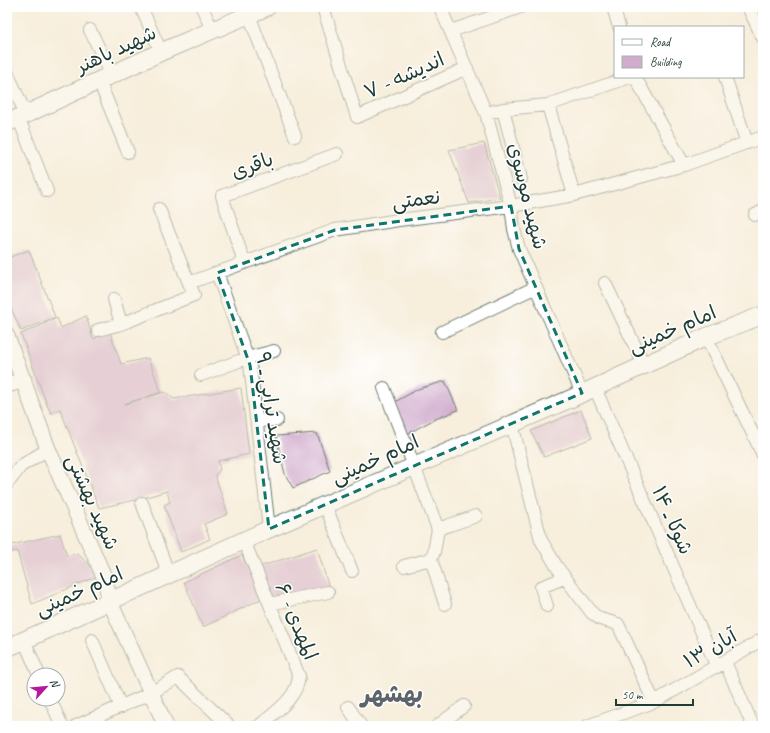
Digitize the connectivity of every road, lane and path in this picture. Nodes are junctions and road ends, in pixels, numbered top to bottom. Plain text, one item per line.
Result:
1 (140, 7) edge
2 (202, 7) edge
3 (267, 7) edge
4 (323, 7) edge
5 (440, 7) edge
6 (521, 7) edge
7 (613, 7) edge
8 (748, 7) edge
9 (249, 15) junction
10 (619, 26) edge
11 (90, 30) dead end
12 (212, 30) junction
13 (451, 31) junction
14 (763, 38) edge
15 (161, 52) junction
16 (467, 68) junction
17 (7, 72) edge
18 (105, 78) junction
19 (627, 78) edge
20 (636, 78) edge
21 (725, 78) edge
22 (548, 104) junction
23 (503, 109) junction
24 (486, 113) junction
25 (17, 119) edge
26 (295, 136) dead end
27 (763, 137) edge
28 (747, 143) junction
29 (128, 152) dead end
30 (337, 154) dead end
31 (684, 165) junction
32 (521, 179) dead end
33 (47, 191) dead end
34 (574, 195) junction
35 (511, 206) junction
36 (159, 209) dead end
37 (244, 262) junction
38 (217, 273) junction
39 (188, 283) junction
40 (605, 283) dead end
41 (536, 287) junction
42 (114, 299) dead end
43 (763, 315) edge
44 (121, 324) junction
45 (98, 330) dead end
46 (442, 332) dead end
47 (7, 336) edge
48 (706, 337) junction
49 (274, 351) dead end
50 (247, 358) junction
51 (644, 365) junction
52 (201, 375) dead end
53 (24, 380) junction
54 (7, 384) edge
55 (384, 388) dead end
56 (588, 391) junction
57 (277, 420) dead end
58 (257, 421) junction
59 (512, 424) junction
60 (48, 449) junction
61 (763, 455) edge
62 (414, 467) junction
63 (7, 484) edge
64 (142, 503) dead end
65 (325, 505) junction
66 (476, 516) dead end
67 (269, 529) junction
68 (438, 529) junction
69 (244, 541) junction
70 (431, 559) junction
71 (404, 566) dead end
72 (352, 571) dead end
73 (169, 575) junction
74 (564, 578) junction
75 (328, 592) dead end
76 (110, 602) junction
77 (270, 604) junction
78 (445, 604) dead end
79 (547, 606) dead end
80 (763, 639) edge
81 (24, 640) junction
82 (92, 640) dead end
83 (7, 648) edge
84 (721, 664) junction
85 (36, 667) edge
86 (151, 693) junction
87 (654, 702) junction
88 (464, 706) dead end
89 (54, 707) edge
90 (121, 707) junction
91 (348, 707) dead end
92 (62, 726) edge
93 (76, 726) edge
94 (166, 726) edge
95 (229, 726) edge
96 (259, 726) edge
97 (361, 726) edge
98 (437, 726) edge
99 (587, 726) edge
100 (753, 726) edge

1 - 15 street
2 - 12 street
3 - 9 main road, شهید باهنر
4 - 16 street, اندیشه - ۷
5 - 13 street, شهید موسوی
6 - 13 street
7 - 10 street
8 - 14 street
9 - 12 main road, شهید باهنر
9 - 26 street
11 - 18 street
12 - 15 main road, شهید باهنر
13 - 16 street, شهید موسوی
15 - 18 main road, شهید باهنر
16 - 24 street, شهید موسوی
17 - 25 street
18 - 25 main road, شهید باهنر
18 - 29 street
19 - 22 street
20 - 31 street
21 - 28 street
22 - 23 street
22 - 34 street
23 - 24 street
23 - 32 street
24 - 35 street, شهید موسوی
25 - 33 street
27 - 28 street, نعمتی
28 - 31 street, نعمتی
30 - 37 street, باقری
31 - 34 street, نعمتی
34 - 35 street, نعمتی
35 - 37 street, نعمتی
35 - 41 street, شهید موسوی
36 - 39 street
37 - 38 street, نعمتی
38 - 39 street, نعمتی
38 - 50 street, شهید ترابی ـ ۹
39 - 44 street
40 - 51 street
41 - 46 street
41 - 56 street, شهید موسوی
42 - 44 street
43 - 48 main road, امام خمینی
44 - 45 street
47 - 53 street, شهید بهشتی
48 - 51 main road, امام خمینی
48 - 61 street
49 - 50 street
50 - 52 street
50 - 58 street, شهید ترابی ـ ۹
51 - 56 main road, امام خمینی
53 - 54 street
53 - 60 street, شهید بهشتی
55 - 62 street
56 - 59 main road, امام خمینی
56 - 84 street, شوکا ـ ۱۴
57 - 58 street
58 - 67 street, شهید ترابی ـ ۹
59 - 62 main road, امام خمینی
59 - 74 street
60 - 63 street
60 - 76 street, شهید بهشتی
62 - 65 main road, امام خمینی
62 - 68 street
64 - 73 street
65 - 67 main road, امام خمینی
65 - 72 street
66 - 68 street
67 - 69 main road, امام خمینی
68 - 70 street
69 - 73 main road, امام خمینی
69 - 77 street, المهدی - ۶
70 - 71 street
70 - 78 street
73 - 76 main road, امام خمینی
74 - 79 street
74 - 87 street
75 - 77 street
76 - 81 main road, امام خمینی
76 - 86 street, شهید بهشتی
77 - 96 street, المهدی - ۶
80 - 84 street, ۱۳ آبان
81 - 83 main road, امام خمینی
81 - 85 street
82 - 90 street
84 - 87 street, ۱۳ آبان
84 - 100 street, شوکا ـ ۱۴
86 - 90 street
86 - 94 street, شهید بهشتی
86 - 95 street
87 - 99 street, ۱۳ آبان
88 - 98 street
89 - 92 street
90 - 93 street
91 - 97 street

